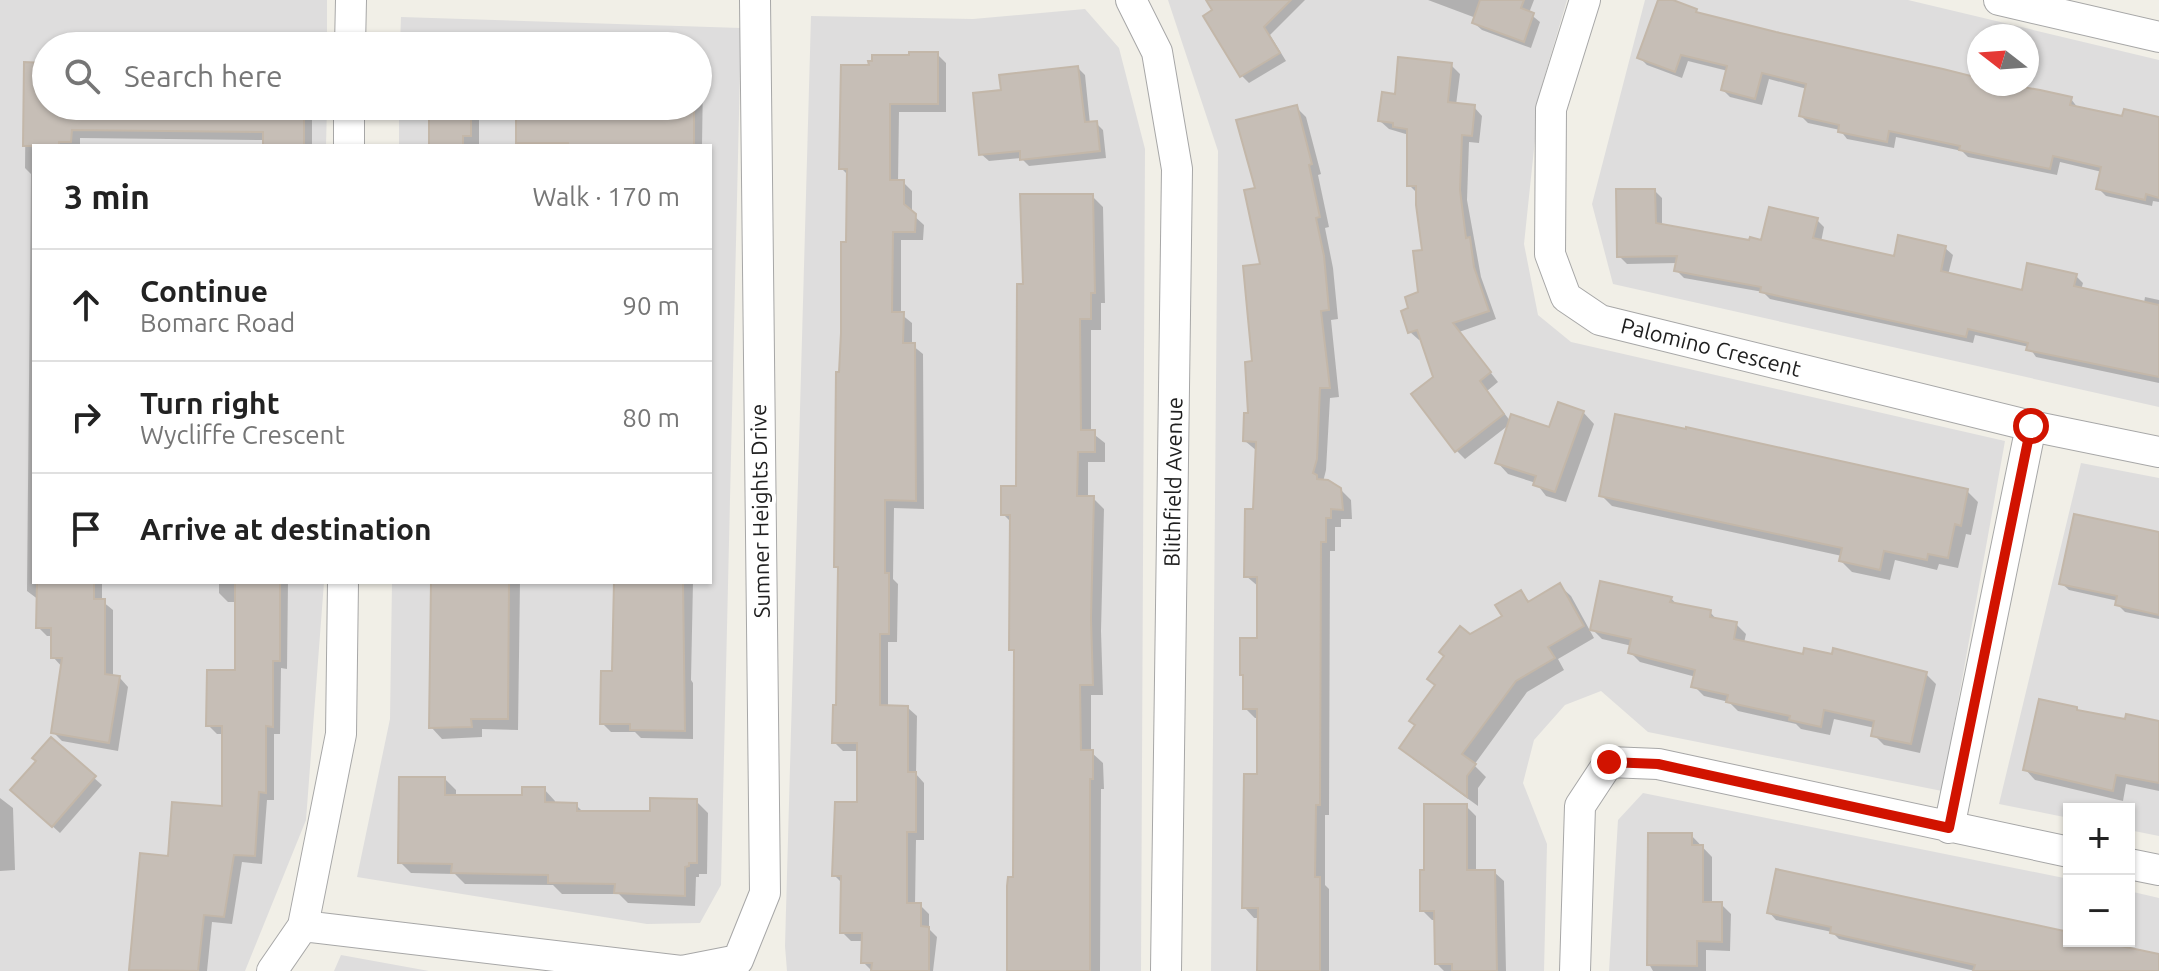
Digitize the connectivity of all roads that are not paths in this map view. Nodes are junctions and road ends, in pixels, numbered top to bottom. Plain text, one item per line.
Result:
1 (351, 0) edge
2 (755, 0) edge
3 (1131, 0) edge
4 (1585, 0) edge
5 (1999, 0) edge
6 (350, 32) edge
7 (2159, 37) edge
8 (349, 120) edge
9 (349, 144) edge
10 (2031, 426) junction
11 (2159, 452) edge
12 (343, 584) edge
13 (1949, 828) junction
14 (2063, 851) edge
15 (2135, 865) edge
16 (2159, 870) edge
17 (303, 926) junction
18 (272, 971) edge
19 (681, 971) edge
20 (1166, 971) edge
21 (1575, 971) edge

1 - 6 street
2 - 19 street, Sumner Heights Drive
3 - 20 street, Blithfield Avenue
4 - 10 street, Palomino Crescent
5 - 7 street
8 - 9 street
10 - 11 street, Palomino Crescent
10 - 13 street
12 - 17 street
13 - 14 street
13 - 21 street
15 - 16 street
17 - 18 street
17 - 19 street, Sumner Heights Drive

